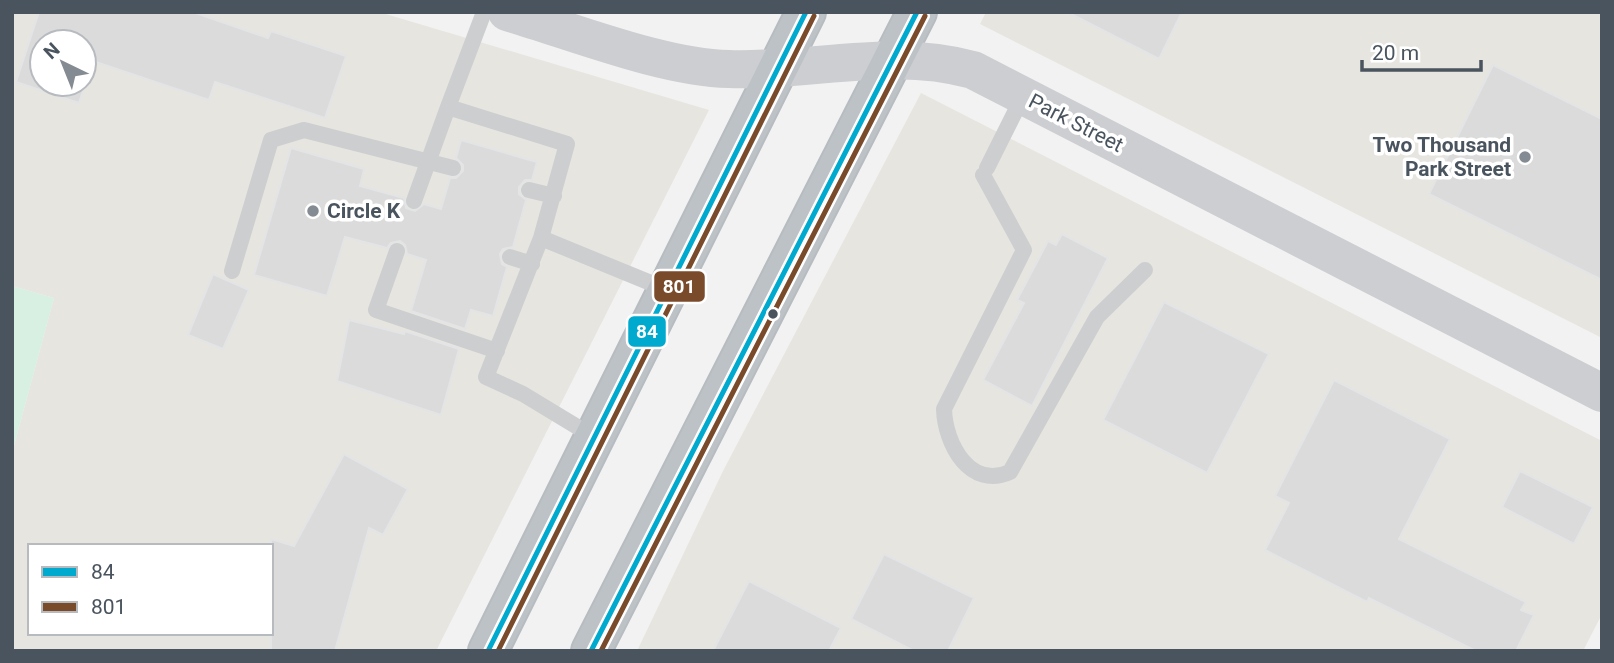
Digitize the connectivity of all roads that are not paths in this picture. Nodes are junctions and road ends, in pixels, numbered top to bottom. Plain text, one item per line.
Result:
1 (484, 12) edge
2 (508, 12) edge
3 (806, 12) edge
4 (917, 12) edge
5 (894, 58) junction
6 (778, 69) junction
7 (1023, 96) junction
8 (448, 107) junction
9 (428, 162) junction
10 (453, 168) dead end
11 (529, 190) dead end
12 (554, 197) junction
13 (414, 201) dead end
14 (541, 238) junction
15 (397, 251) dead end
16 (510, 257) dead end
17 (532, 264) junction
18 (232, 271) dead end
19 (1145, 271) dead end
20 (668, 290) junction
21 (497, 351) junction
22 (1602, 393) edge
23 (594, 437) junction
24 (488, 651) edge
25 (591, 651) edge

1 - 8 lane
2 - 6 street, Park Street
3 - 6 highway
4 - 5 highway
5 - 6 street, Park Street
5 - 7 street, Park Street
5 - 25 highway
6 - 20 highway
7 - 19 lane
7 - 22 street, Park Street
8 - 9 lane
8 - 12 lane
9 - 10 lane
9 - 13 lane
9 - 18 lane
11 - 12 lane
12 - 14 lane
14 - 17 lane
14 - 20 lane
15 - 21 lane
16 - 17 lane
17 - 21 lane
20 - 23 highway
21 - 23 lane
23 - 24 highway

